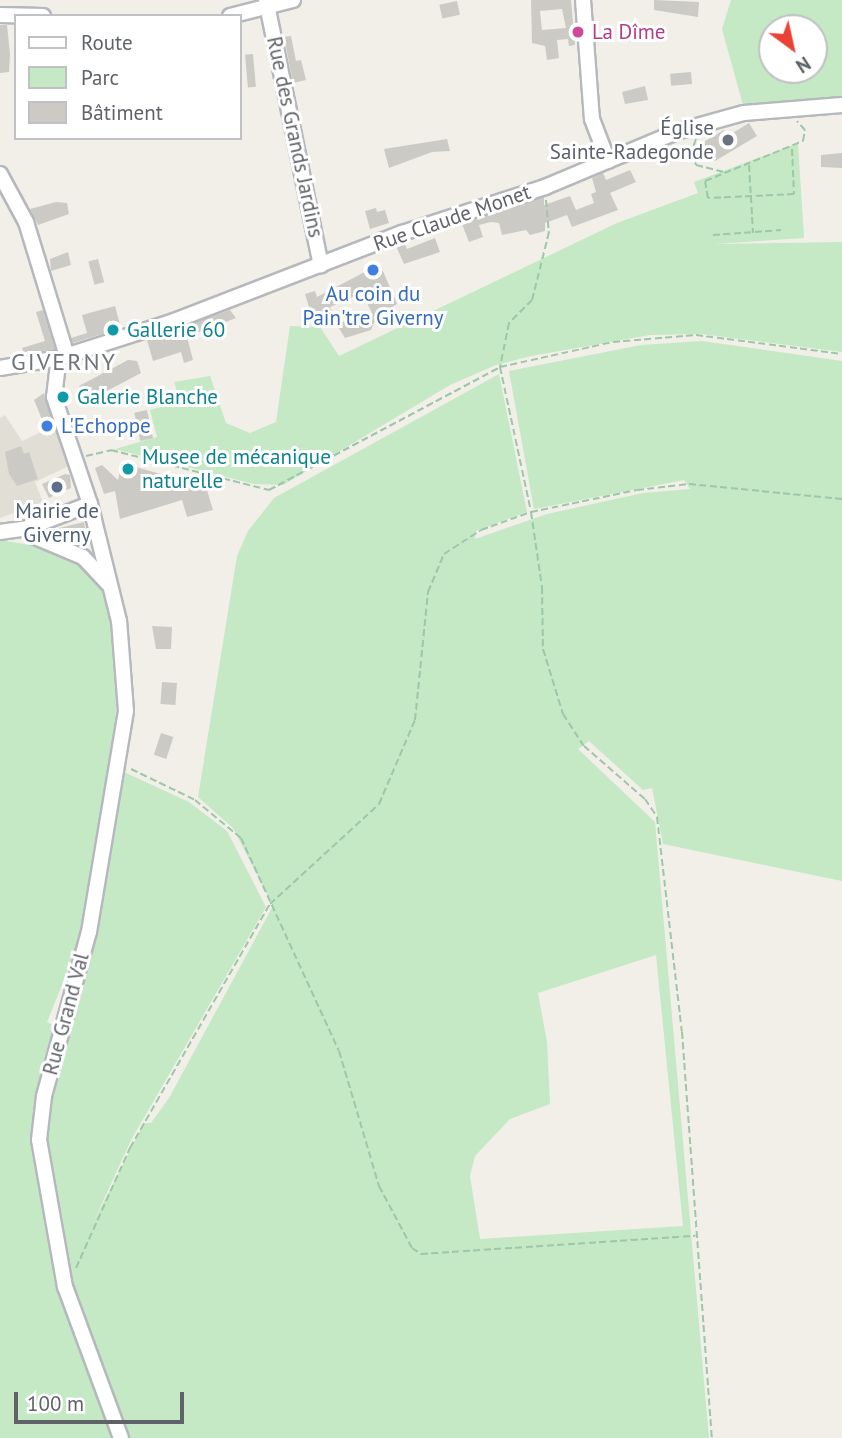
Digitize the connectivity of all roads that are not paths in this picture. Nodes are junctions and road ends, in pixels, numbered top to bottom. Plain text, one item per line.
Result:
1 (293, 0) edge
2 (583, 0) edge
3 (267, 4) edge
4 (236, 14) edge
5 (842, 104) edge
6 (608, 161) junction
7 (0, 174) edge
8 (321, 265) junction
9 (63, 357) junction
10 (0, 368) edge
11 (90, 504) junction
12 (28, 528) junction
13 (0, 532) edge
14 (108, 584) junction
15 (121, 1438) edge

1 - 3 street
2 - 6 street
3 - 4 street
3 - 8 street, Rue des Grands Jardins
5 - 6 street, Rue Claude Monet
6 - 8 street, Rue Claude Monet
7 - 9 street
8 - 9 street, Rue Claude Monet
9 - 10 street, Rue Claude Monet
9 - 11 street, Rue Grand Val
11 - 12 street
11 - 14 street, Rue Grand Val
12 - 13 street
12 - 14 street
14 - 15 street, Rue Grand Val

